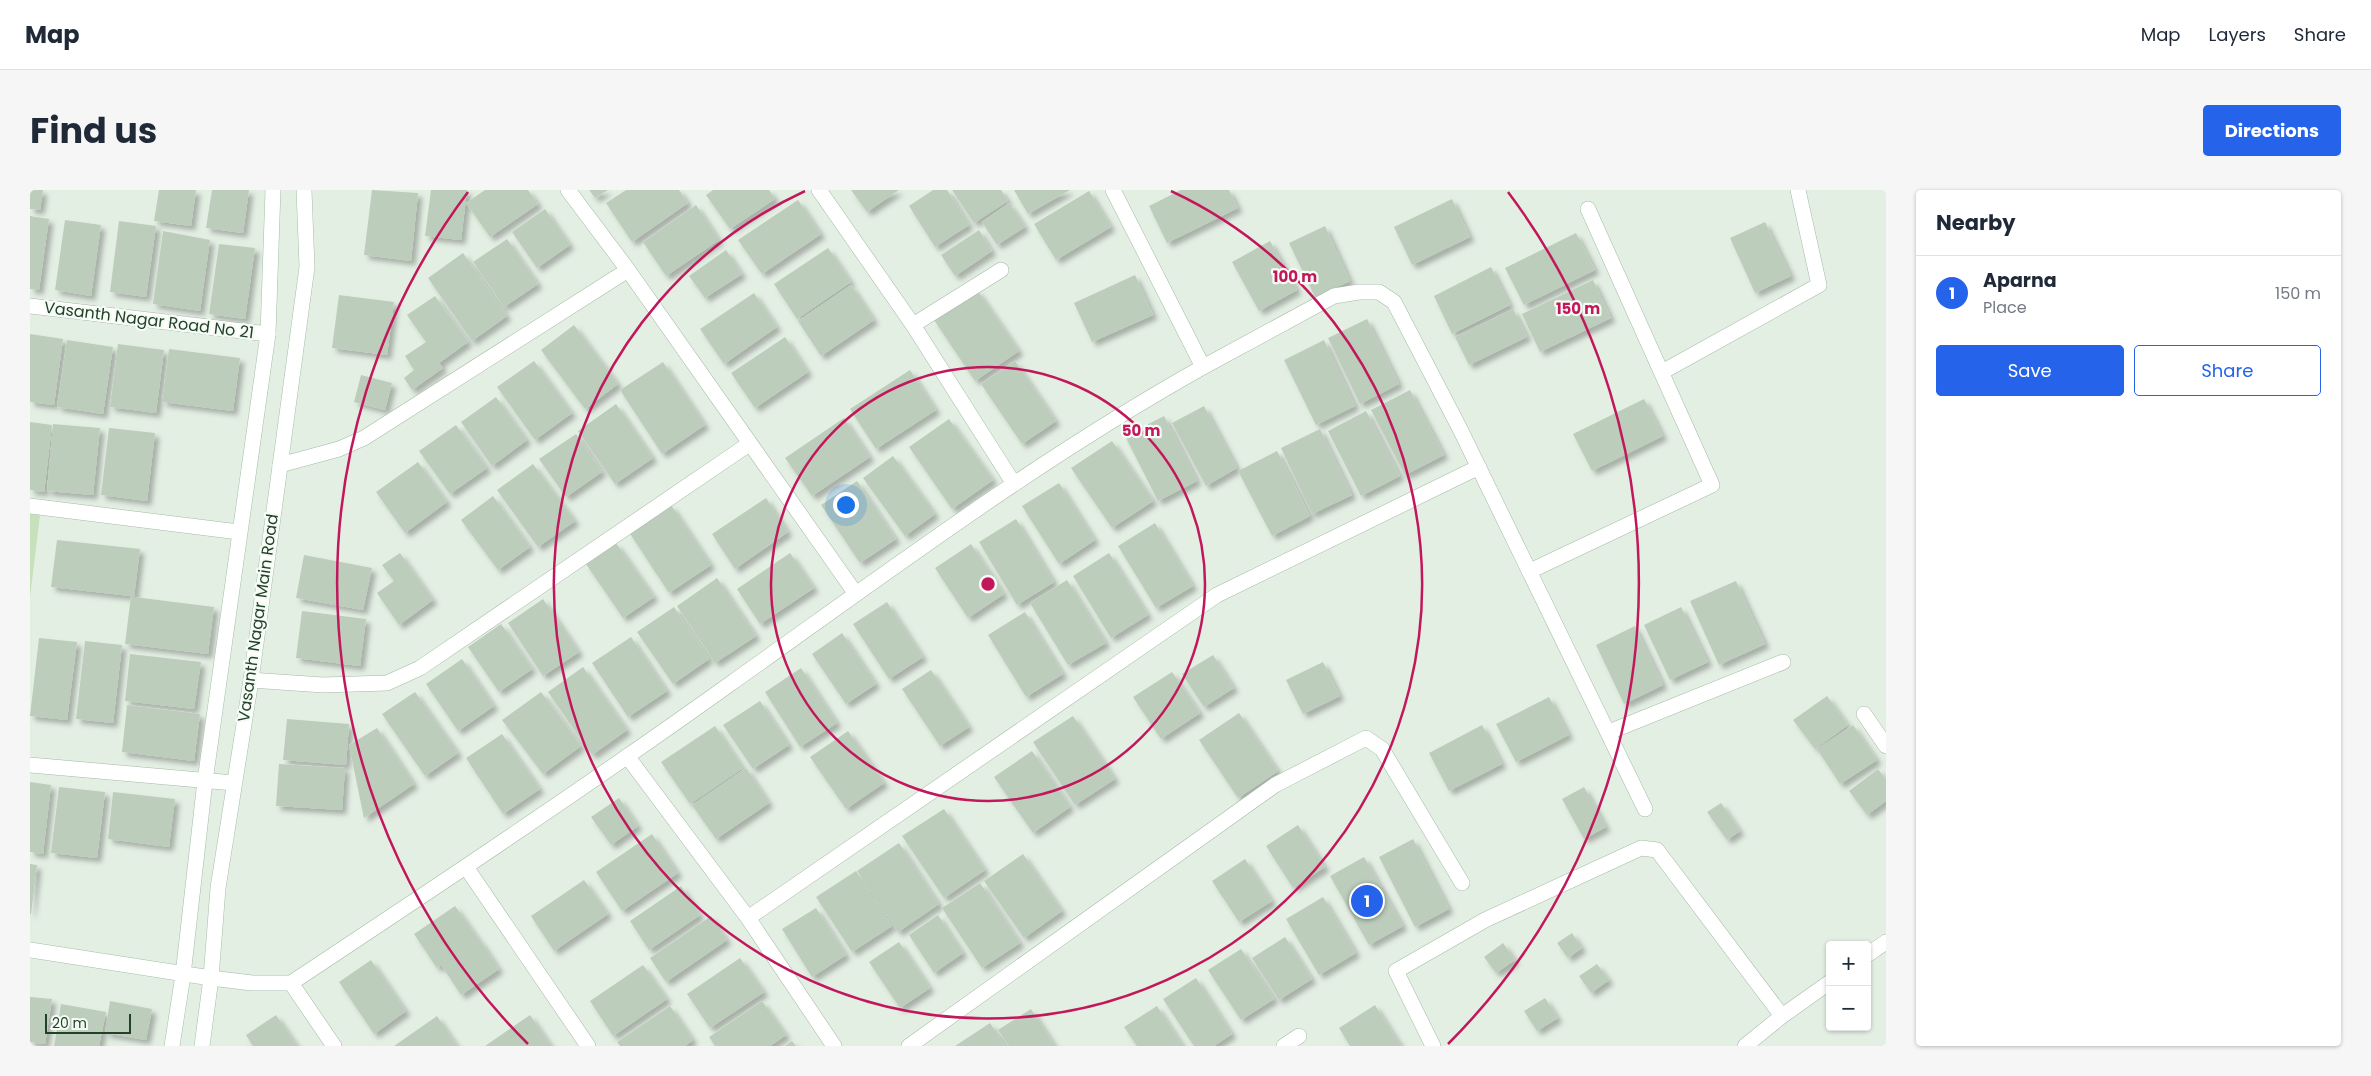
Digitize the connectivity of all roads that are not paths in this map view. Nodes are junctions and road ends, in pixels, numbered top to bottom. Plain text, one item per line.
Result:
1 (272, 190) edge
2 (304, 190) edge
3 (568, 190) edge
4 (819, 190) edge
5 (1113, 190) edge
6 (1798, 190) edge
7 (1588, 209) dead end
8 (628, 270) junction
9 (1001, 270) dead end
10 (30, 306) edge
11 (913, 325) junction
12 (268, 334) junction
13 (1203, 367) junction
14 (1662, 372) junction
15 (749, 444) junction
16 (280, 465) junction
17 (1479, 467) junction
18 (1014, 484) junction
19 (30, 506) edge
20 (239, 532) junction
21 (1530, 571) junction
22 (856, 594) junction
23 (1783, 662) dead end
24 (251, 680) junction
25 (1864, 714) dead end
26 (1610, 732) junction
27 (1886, 746) edge
28 (627, 756) junction
29 (30, 765) edge
30 (205, 781) junction
31 (234, 783) junction
32 (1646, 809) dead end
33 (466, 867) junction
34 (1462, 883) dead end
35 (748, 918) junction
36 (1886, 942) edge
37 (30, 950) edge
38 (1871, 952) edge
39 (183, 975) junction
40 (211, 978) junction
41 (291, 983) junction
42 (1826, 985) edge
43 (1782, 1016) junction
44 (1299, 1036) dead end
45 (172, 1046) edge
46 (202, 1046) edge
47 (334, 1046) edge
48 (588, 1046) edge
49 (834, 1046) edge
50 (909, 1046) edge
51 (1284, 1046) edge
52 (1433, 1046) edge
53 (1745, 1046) edge

1 - 12 street, Vasanth Nagar Main Road
2 - 16 street, Vasanth Nagar Main Road
3 - 8 street
4 - 11 street
5 - 13 street
6 - 14 street
7 - 14 street
8 - 15 street
8 - 16 street
9 - 11 street
10 - 12 street, Vasanth Nagar Road No 21
11 - 18 street
12 - 20 street, Vasanth Nagar Main Road
13 - 17 street
13 - 18 street
14 - 21 street
15 - 22 street
15 - 24 street
16 - 24 street, Vasanth Nagar Main Road
17 - 21 street
17 - 35 street
18 - 22 street
19 - 20 street
20 - 30 street, Vasanth Nagar Main Road
21 - 26 street
22 - 28 street
23 - 26 street
24 - 31 street, Vasanth Nagar Main Road
25 - 27 street
26 - 32 street
28 - 33 street
28 - 35 street
29 - 30 street
30 - 31 street
30 - 39 street, Vasanth Nagar Main Road
31 - 40 street, Vasanth Nagar Main Road
33 - 41 street
33 - 48 street
34 - 50 street
35 - 49 street
36 - 38 street
37 - 39 street
39 - 40 street
39 - 45 street, Vasanth Nagar Main Road
40 - 41 street
40 - 46 street, Vasanth Nagar Main Road
41 - 47 street
42 - 43 street
43 - 52 street
43 - 53 street
44 - 51 street

